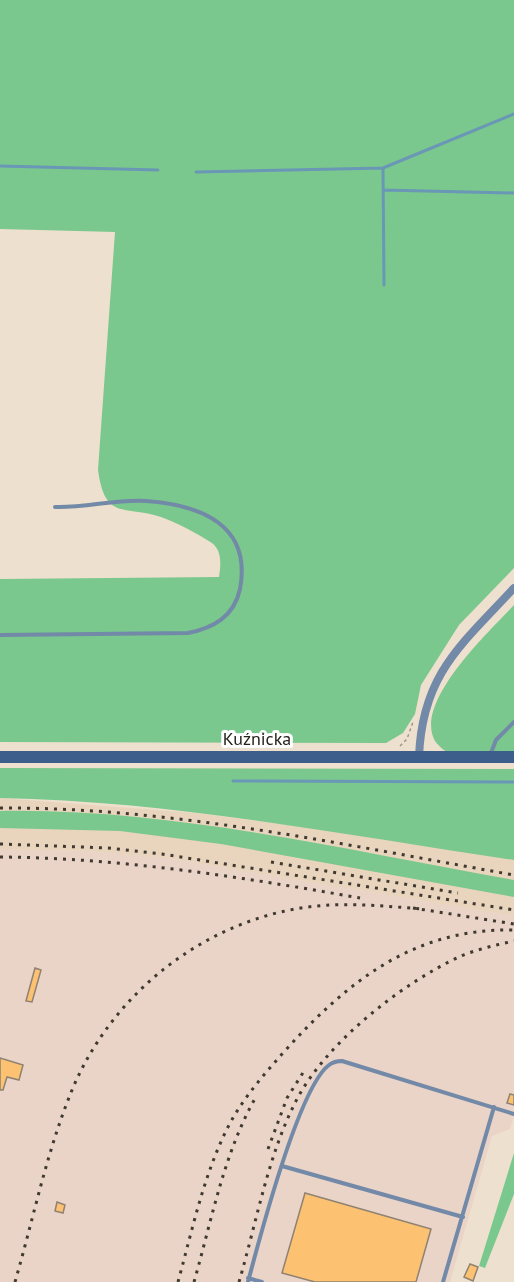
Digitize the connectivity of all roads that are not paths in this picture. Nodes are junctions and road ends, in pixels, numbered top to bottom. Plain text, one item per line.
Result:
1 (56, 507) dead end
2 (514, 588) edge
3 (0, 635) edge
4 (514, 722) edge
5 (0, 757) edge
6 (419, 757) junction
7 (490, 757) junction
8 (514, 757) edge
9 (494, 1107) junction
10 (514, 1114) edge
11 (281, 1166) junction
12 (463, 1217) junction
13 (248, 1280) edge
14 (262, 1282) edge
15 (443, 1282) edge

1 - 3 lane
2 - 6 street
4 - 7 lane
5 - 6 street, Kuźnicka
6 - 7 street, Kuźnicka
7 - 8 street, Kuźnicka
9 - 10 lane
9 - 11 lane
9 - 12 lane
11 - 12 lane
11 - 13 lane
12 - 15 lane
13 - 14 lane

